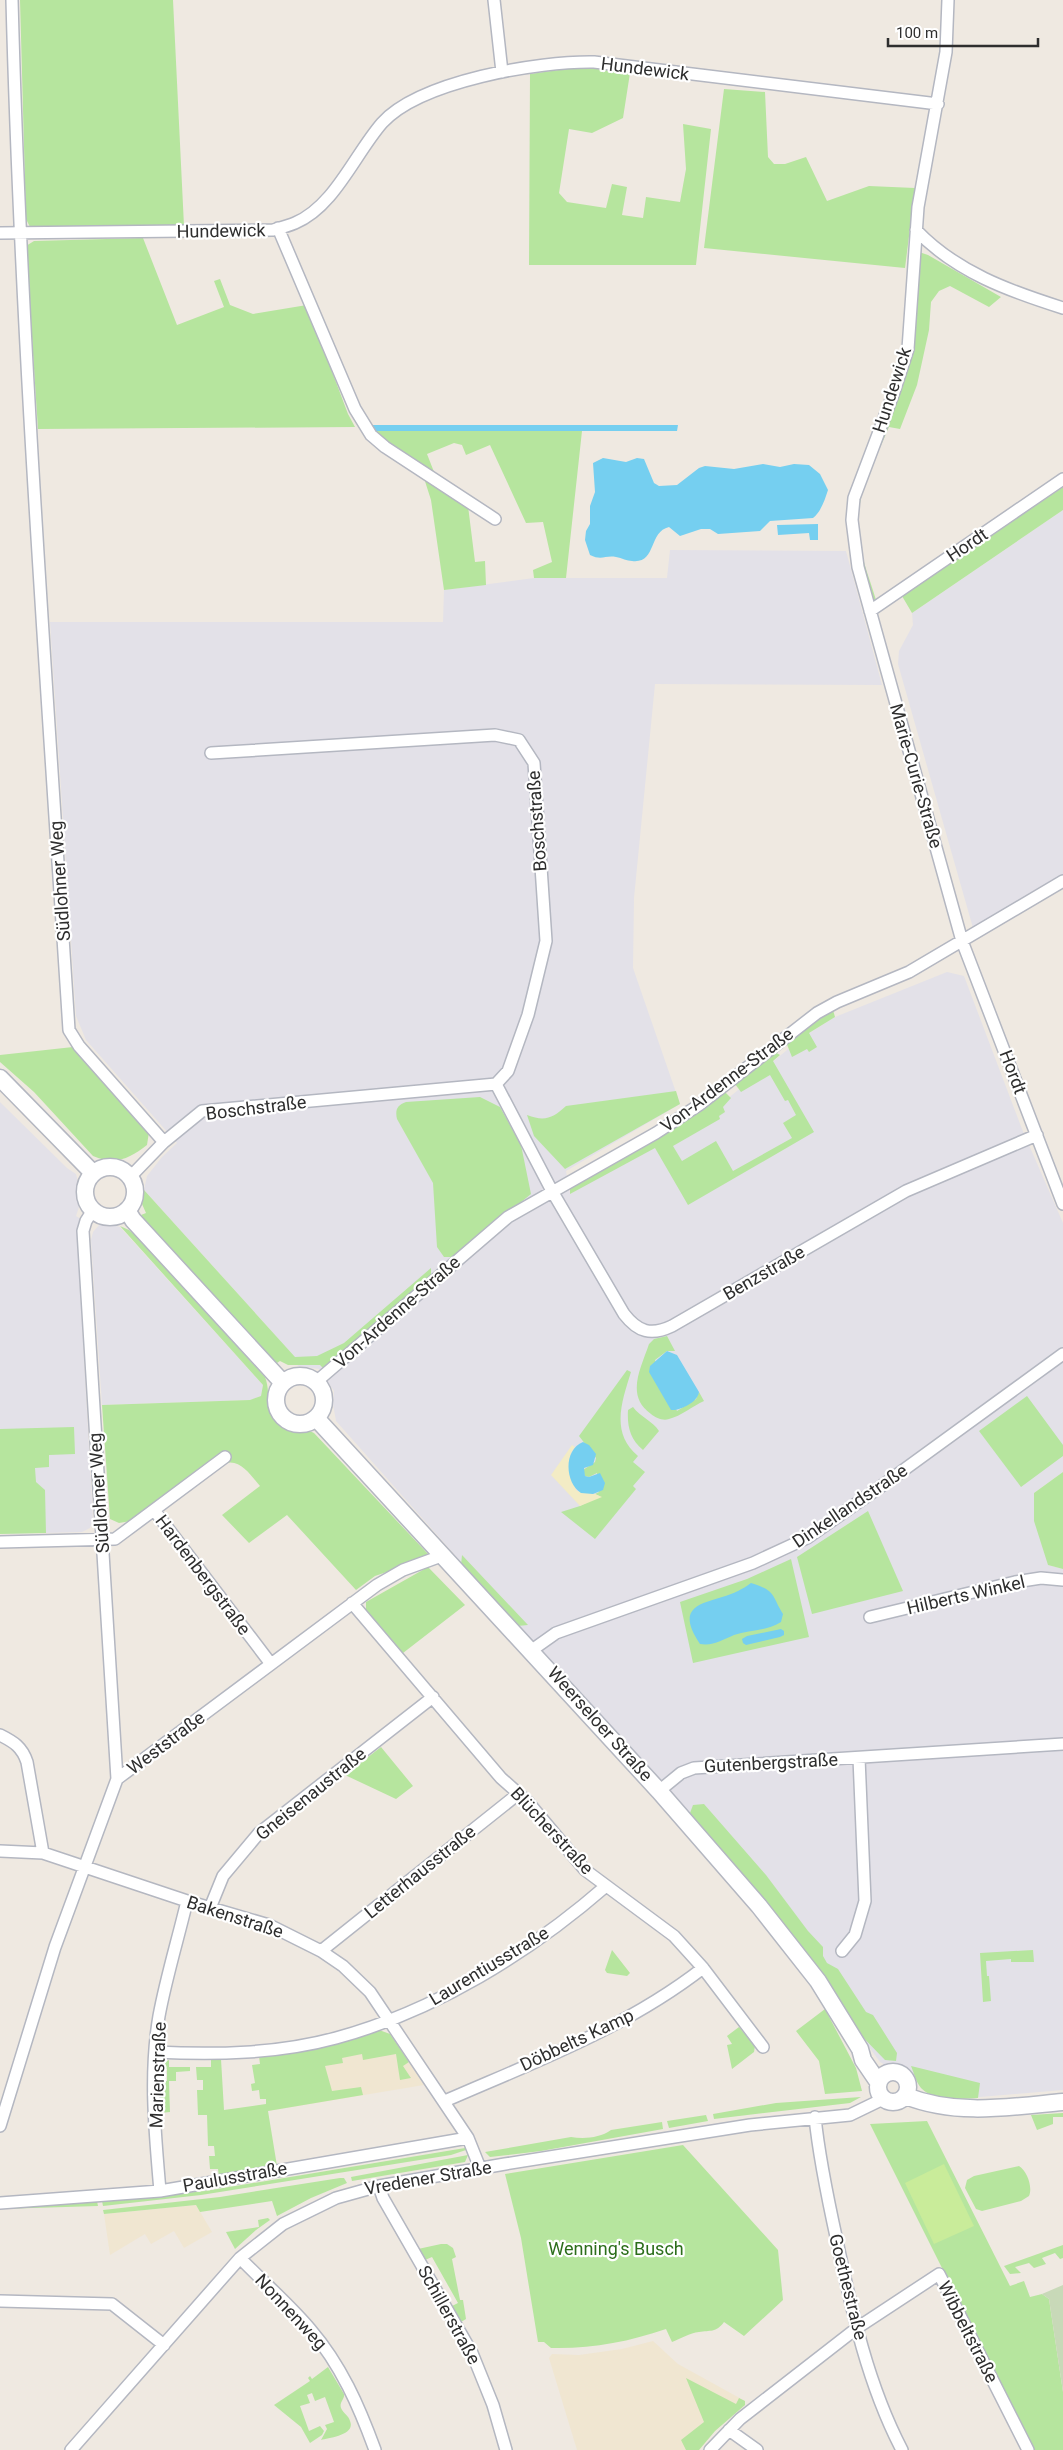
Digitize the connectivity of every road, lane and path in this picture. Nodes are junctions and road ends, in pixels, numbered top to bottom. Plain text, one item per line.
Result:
1 (12, 0) edge
2 (494, 0) edge
3 (948, 0) edge
4 (502, 72) junction
5 (938, 104) junction
6 (278, 228) junction
7 (916, 230) junction
8 (21, 233) junction
9 (0, 234) edge
10 (1063, 308) edge
11 (1063, 479) edge
12 (495, 519) dead end
13 (870, 611) junction
14 (210, 753) dead end
15 (1063, 881) edge
16 (962, 941) junction
17 (0, 1078) edge
18 (496, 1084) junction
19 (1037, 1136) junction
20 (164, 1142) junction
21 (93, 1173) junction
22 (129, 1175) junction
23 (552, 1191) junction
24 (1063, 1204) edge
25 (92, 1210) junction
26 (127, 1210) junction
27 (1063, 1354) edge
28 (316, 1382) junction
29 (284, 1383) junction
30 (316, 1418) junction
31 (225, 1457) dead end
32 (154, 1510) junction
33 (102, 1539) junction
34 (0, 1542) edge
35 (444, 1555) junction
36 (1063, 1580) edge
37 (352, 1603) junction
38 (870, 1618) dead end
39 (532, 1650) junction
40 (271, 1664) junction
41 (434, 1697) junction
42 (0, 1735) edge
43 (1063, 1744) edge
44 (859, 1758) junction
45 (117, 1779) junction
46 (660, 1791) junction
47 (518, 1794) junction
48 (0, 1851) edge
49 (43, 1853) junction
50 (84, 1867) junction
51 (606, 1886) junction
52 (187, 1901) junction
53 (210, 1908) junction
54 (321, 1951) junction
55 (842, 1951) dead end
56 (703, 1968) junction
57 (390, 2020) junction
58 (763, 2047) dead end
59 (155, 2052) junction
60 (882, 2078) junction
61 (906, 2096) junction
62 (883, 2099) junction
63 (445, 2101) junction
64 (1063, 2102) edge
65 (814, 2117) junction
66 (0, 2126) edge
67 (468, 2138) junction
68 (480, 2168) junction
69 (379, 2186) junction
70 (160, 2191) junction
71 (0, 2203) edge
72 (240, 2258) junction
73 (0, 2301) edge
74 (857, 2328) junction
75 (164, 2345) junction
76 (729, 2430) junction
77 (71, 2450) edge
78 (375, 2450) edge
79 (506, 2450) edge
80 (710, 2450) edge
81 (757, 2450) edge
82 (902, 2450) edge
83 (1028, 2450) edge

1 - 8 street, Südlohner Weg
2 - 4 street
3 - 5 street, Hundewick
4 - 5 street, Hundewick
4 - 6 street, Hundewick
5 - 7 street, Hundewick
6 - 8 street, Hundewick
6 - 12 street
7 - 10 street
7 - 13 street, Hundewick
8 - 9 street, Hundewick
8 - 20 street, Südlohner Weg
11 - 13 street, Hordt
13 - 16 street, Marie-Curie-Straße
14 - 18 street, Boschstraße
15 - 16 street, Von-Ardenne-Straße
16 - 19 street, Hordt
16 - 23 street, Von-Ardenne-Straße
17 - 21 street
18 - 20 street, Boschstraße
18 - 23 street
19 - 23 street, Benzstraße
19 - 24 street, Hordt
20 - 22 street, Boschstraße
21 - 22 street
21 - 25 street
22 - 26 street
23 - 28 street, Von-Ardenne-Straße
25 - 26 street
25 - 33 street, Südlohner Weg
26 - 29 street
27 - 39 street, Dinkellandstraße
28 - 29 street
28 - 30 street
29 - 30 street
30 - 35 street, Weerseloer Straße
31 - 32 street
32 - 33 street, Hardenbergstraße
32 - 40 street, Hardenbergstraße
33 - 34 street, Hardenbergstraße
33 - 45 street, Südlohner Weg
35 - 37 street, Weststraße
35 - 39 street, Weerseloer Straße
36 - 38 street, Hilberts Winkel
37 - 40 street, Weststraße
37 - 41 street, Blücherstraße
39 - 46 street, Weerseloer Straße
40 - 45 street, Weststraße
41 - 47 street, Blücherstraße
41 - 53 street, Gneisenaustraße
42 - 49 street
43 - 44 street, Gutenbergstraße
44 - 46 street, Gutenbergstraße
44 - 55 street, Gutenbergstraße
45 - 50 street, Weststraße
46 - 60 street, Weerseloer Straße
47 - 51 street, Blücherstraße
47 - 54 street, Letterhausstraße
48 - 49 street, Bakenstraße
49 - 50 street, Bakenstraße
50 - 52 street, Bakenstraße
50 - 66 street, Weststraße
51 - 56 street, Blücherstraße
51 - 57 street, Laurentiusstraße
52 - 53 street, Bakenstraße
52 - 59 street, Marienstraße
53 - 54 street, Bakenstraße
54 - 57 street, Bakenstraße
56 - 58 street, Blücherstraße
56 - 63 street, Döbbelts Kamp
57 - 59 street, Laurentiusstraße
57 - 63 street, Bakenstraße
59 - 70 street, Marienstraße
60 - 61 street
60 - 62 street
61 - 62 street
61 - 64 street
62 - 65 street, Vredener Straße
63 - 67 street, Bakenstraße
65 - 68 street, Vredener Straße
65 - 74 street, Goethestraße
67 - 68 street, Bakenstraße
67 - 70 street, Paulusstraße
68 - 69 street, Vredener Straße
69 - 72 street, Vredener Straße
69 - 79 street, Schillerstraße
70 - 71 street, Paulusstraße
72 - 75 street, Vredener Straße
72 - 78 street, Nonnenweg
73 - 75 street
74 - 76 street
74 - 82 street, Goethestraße
74 - 83 street, Wibbeltstraße
75 - 77 street, Vredener Straße
76 - 80 street
76 - 81 street

